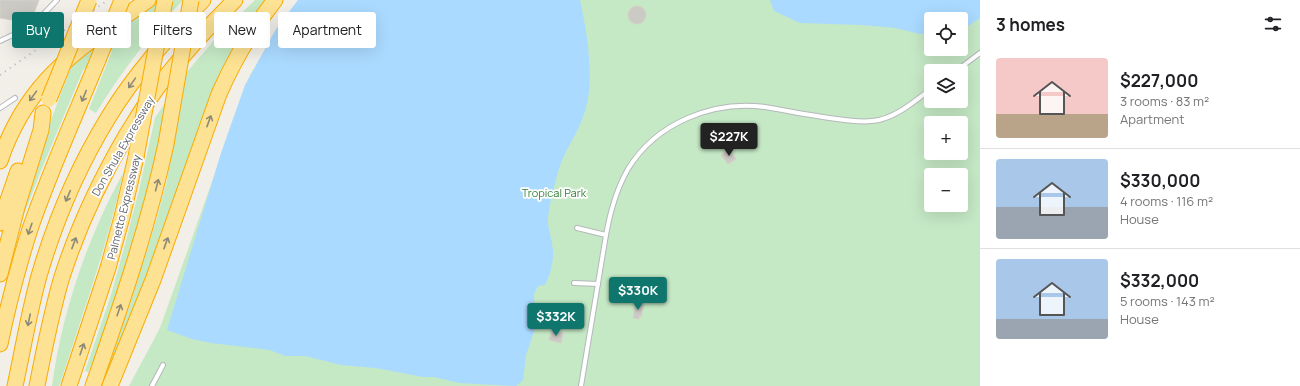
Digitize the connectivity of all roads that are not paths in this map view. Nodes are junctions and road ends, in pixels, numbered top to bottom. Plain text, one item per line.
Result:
1 (89, 0) edge
2 (122, 0) edge
3 (148, 0) edge
4 (165, 0) edge
5 (191, 0) edge
6 (203, 0) edge
7 (235, 0) edge
8 (275, 0) edge
9 (55, 1) edge
10 (0, 42) edge
11 (980, 54) edge
12 (966, 64) edge
13 (924, 94) edge
14 (15, 98) dead end
15 (46, 106) junction
16 (0, 108) edge
17 (0, 161) edge
18 (0, 223) edge
19 (577, 228) dead end
20 (606, 235) junction
21 (0, 274) edge
22 (574, 283) dead end
23 (598, 284) junction
24 (0, 344) edge
25 (163, 365) dead end
26 (15, 386) edge
27 (37, 386) edge
28 (69, 386) edge
29 (93, 386) edge
30 (110, 386) edge
31 (152, 386) edge
32 (580, 386) edge

1 - 15 highway, bridge
2 -> 24 highway, bridge
3 -> 17 highway
28 -> 4 highway, Palmetto Expressway, bridge
29 -> 5 highway, bridge
6 -> 26 highway
27 -> 7 highway, Don Shula Expressway
30 -> 8 highway
9 - 10 lane
11 - 12 lane
13 - 20 lane
14 - 16 lane
15 - 18 highway
15 - 21 highway
19 - 20 lane
20 - 23 lane
22 - 23 lane
23 - 32 lane
25 - 31 lane

